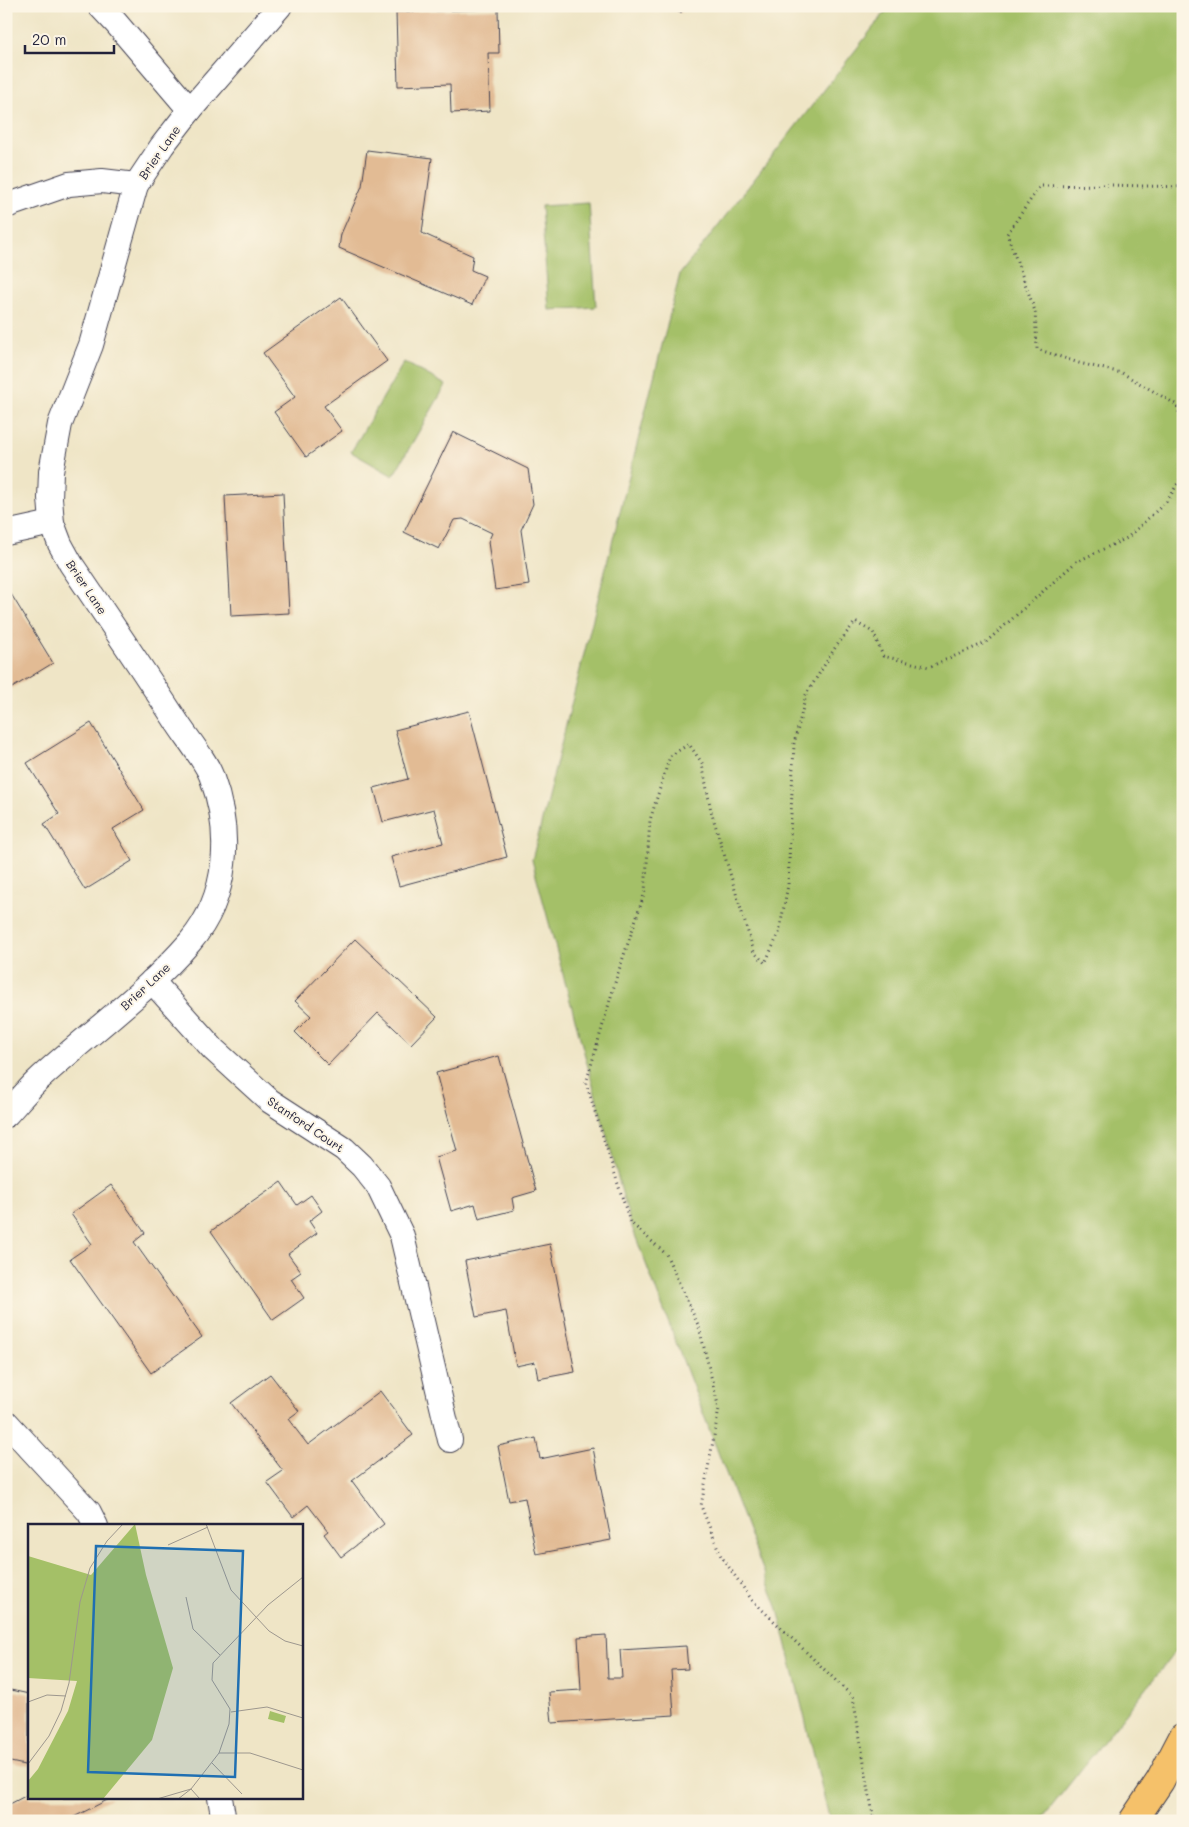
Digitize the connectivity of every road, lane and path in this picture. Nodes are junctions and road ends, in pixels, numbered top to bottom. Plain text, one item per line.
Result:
1 (100, 6) edge
2 (280, 6) edge
3 (190, 110) junction
4 (136, 185) junction
5 (1183, 187) edge
6 (6, 206) edge
7 (1183, 429) edge
8 (1183, 474) edge
9 (52, 523) junction
10 (6, 533) edge
11 (152, 981) junction
12 (6, 1115) edge
13 (6, 1422) edge
14 (450, 1440) dead end
15 (95, 1524) edge
16 (1183, 1737) edge
17 (220, 1800) edge
18 (224, 1821) edge
19 (874, 1821) edge
20 (1133, 1821) edge

1 - 3 street
2 - 3 street, Brier Lane
3 - 4 street, Brier Lane
4 - 6 street
4 - 9 street, Brier Lane
5 - 7 path
8 - 19 path
9 - 10 street
9 - 11 street, Brier Lane
11 - 12 street, Brier Lane
11 - 14 street, Stanford Court
13 - 15 street
16 - 20 main road
17 - 18 street

